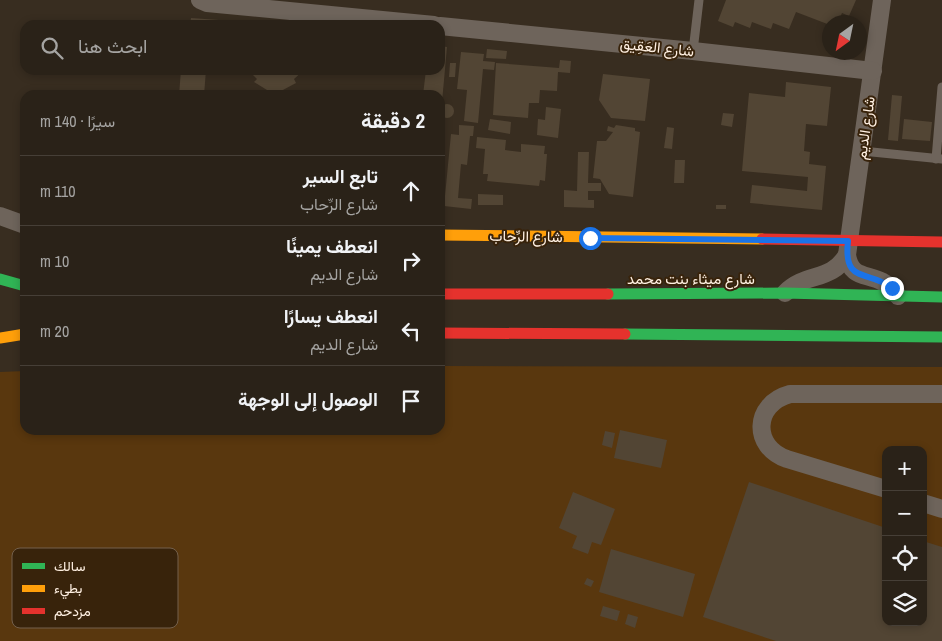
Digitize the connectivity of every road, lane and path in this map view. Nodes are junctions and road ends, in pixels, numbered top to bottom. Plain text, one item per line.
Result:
1 (200, 0) edge
2 (699, 0) edge
3 (882, 0) edge
4 (382, 20) edge
5 (445, 26) edge
6 (693, 50) junction
7 (873, 71) junction
8 (942, 87) edge
9 (862, 151) junction
10 (939, 159) edge
11 (0, 216) edge
12 (20, 223) edge
13 (445, 235) edge
14 (942, 242) edge
15 (847, 248) junction
16 (0, 279) edge
17 (20, 285) edge
18 (785, 293) junction
19 (445, 294) edge
20 (898, 296) junction
21 (942, 297) edge
22 (0, 327) edge
23 (20, 328) edge
24 (445, 332) edge
25 (20, 335) edge
26 (942, 337) edge
27 (0, 338) edge
28 (942, 394) edge
29 (882, 489) edge
30 (927, 504) edge
31 (942, 509) edge

1 - 4 street
2 - 6 lane
3 - 7 street, شارع الديم
5 - 6 street, شارع العَقِيق
6 - 7 street, شارع العَقِيق
7 - 9 street, شارع الديم
8 - 10 lane
9 - 10 lane
9 - 15 street, شارع الديم
11 - 12 street
13 - 15 main road, شارع الرِّحاب
14 - 15 main road, شارع الرِّحاب
15 - 18 street
15 - 20 street
16 - 17 main road
18 - 19 main road, شارع ميثاء بنت محمد
18 - 20 main road, شارع ميثاء بنت محمد
20 - 21 main road, شارع ميثاء بنت محمد
22 - 23 main road
24 - 26 main road
25 - 27 main road
28 - 29 street
30 - 31 street

